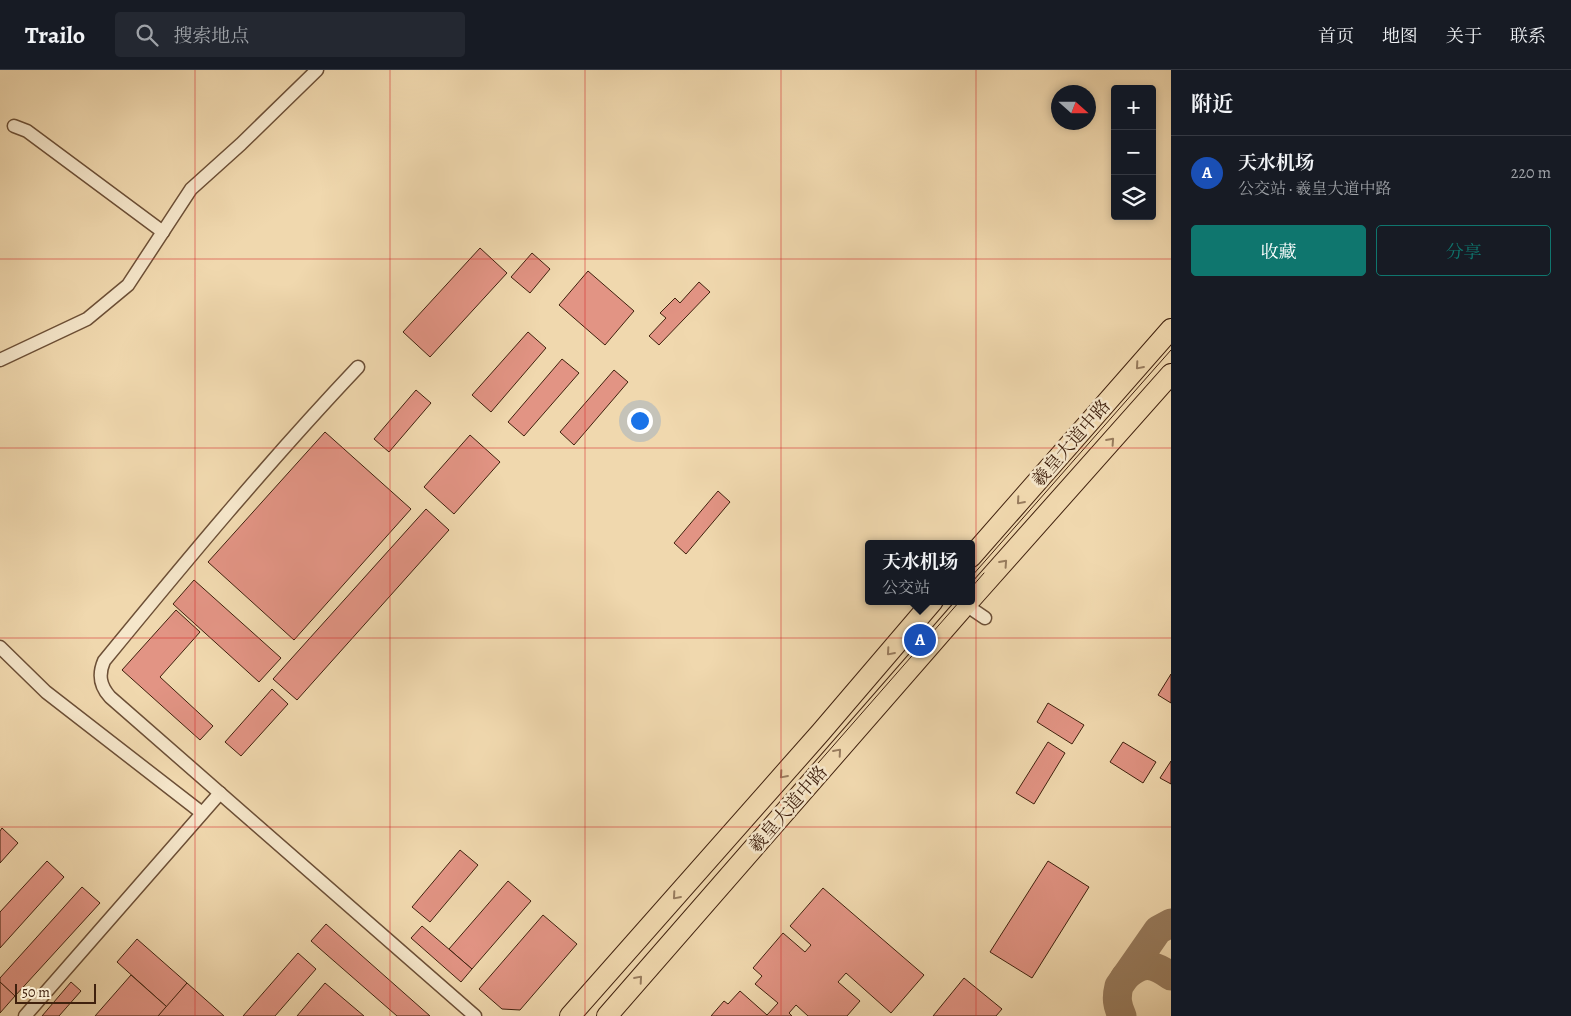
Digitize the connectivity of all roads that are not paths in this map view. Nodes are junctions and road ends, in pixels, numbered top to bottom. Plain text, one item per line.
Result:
1 (317, 70) edge
2 (14, 126) dead end
3 (163, 232) junction
4 (1171, 329) edge
5 (0, 360) edge
6 (358, 368) dead end
7 (1171, 374) edge
8 (975, 552) edge
9 (975, 593) edge
10 (930, 605) edge
11 (964, 605) edge
12 (970, 605) edge
13 (985, 618) dead end
14 (0, 647) edge
15 (220, 793) junction
16 (202, 813) junction
17 (25, 1016) edge
18 (475, 1016) edge
19 (570, 1016) edge
20 (607, 1016) edge

1 - 3 street
2 - 3 street
3 - 5 street
4 -> 8 main road, 羲皇大道中路
6 - 15 street
9 -> 7 main road, 羲皇大道中路
10 -> 19 main road, 羲皇大道中路
20 -> 11 main road, 羲皇大道中路
12 - 13 street
14 - 16 street
15 - 16 street
15 - 18 street
16 - 17 street

